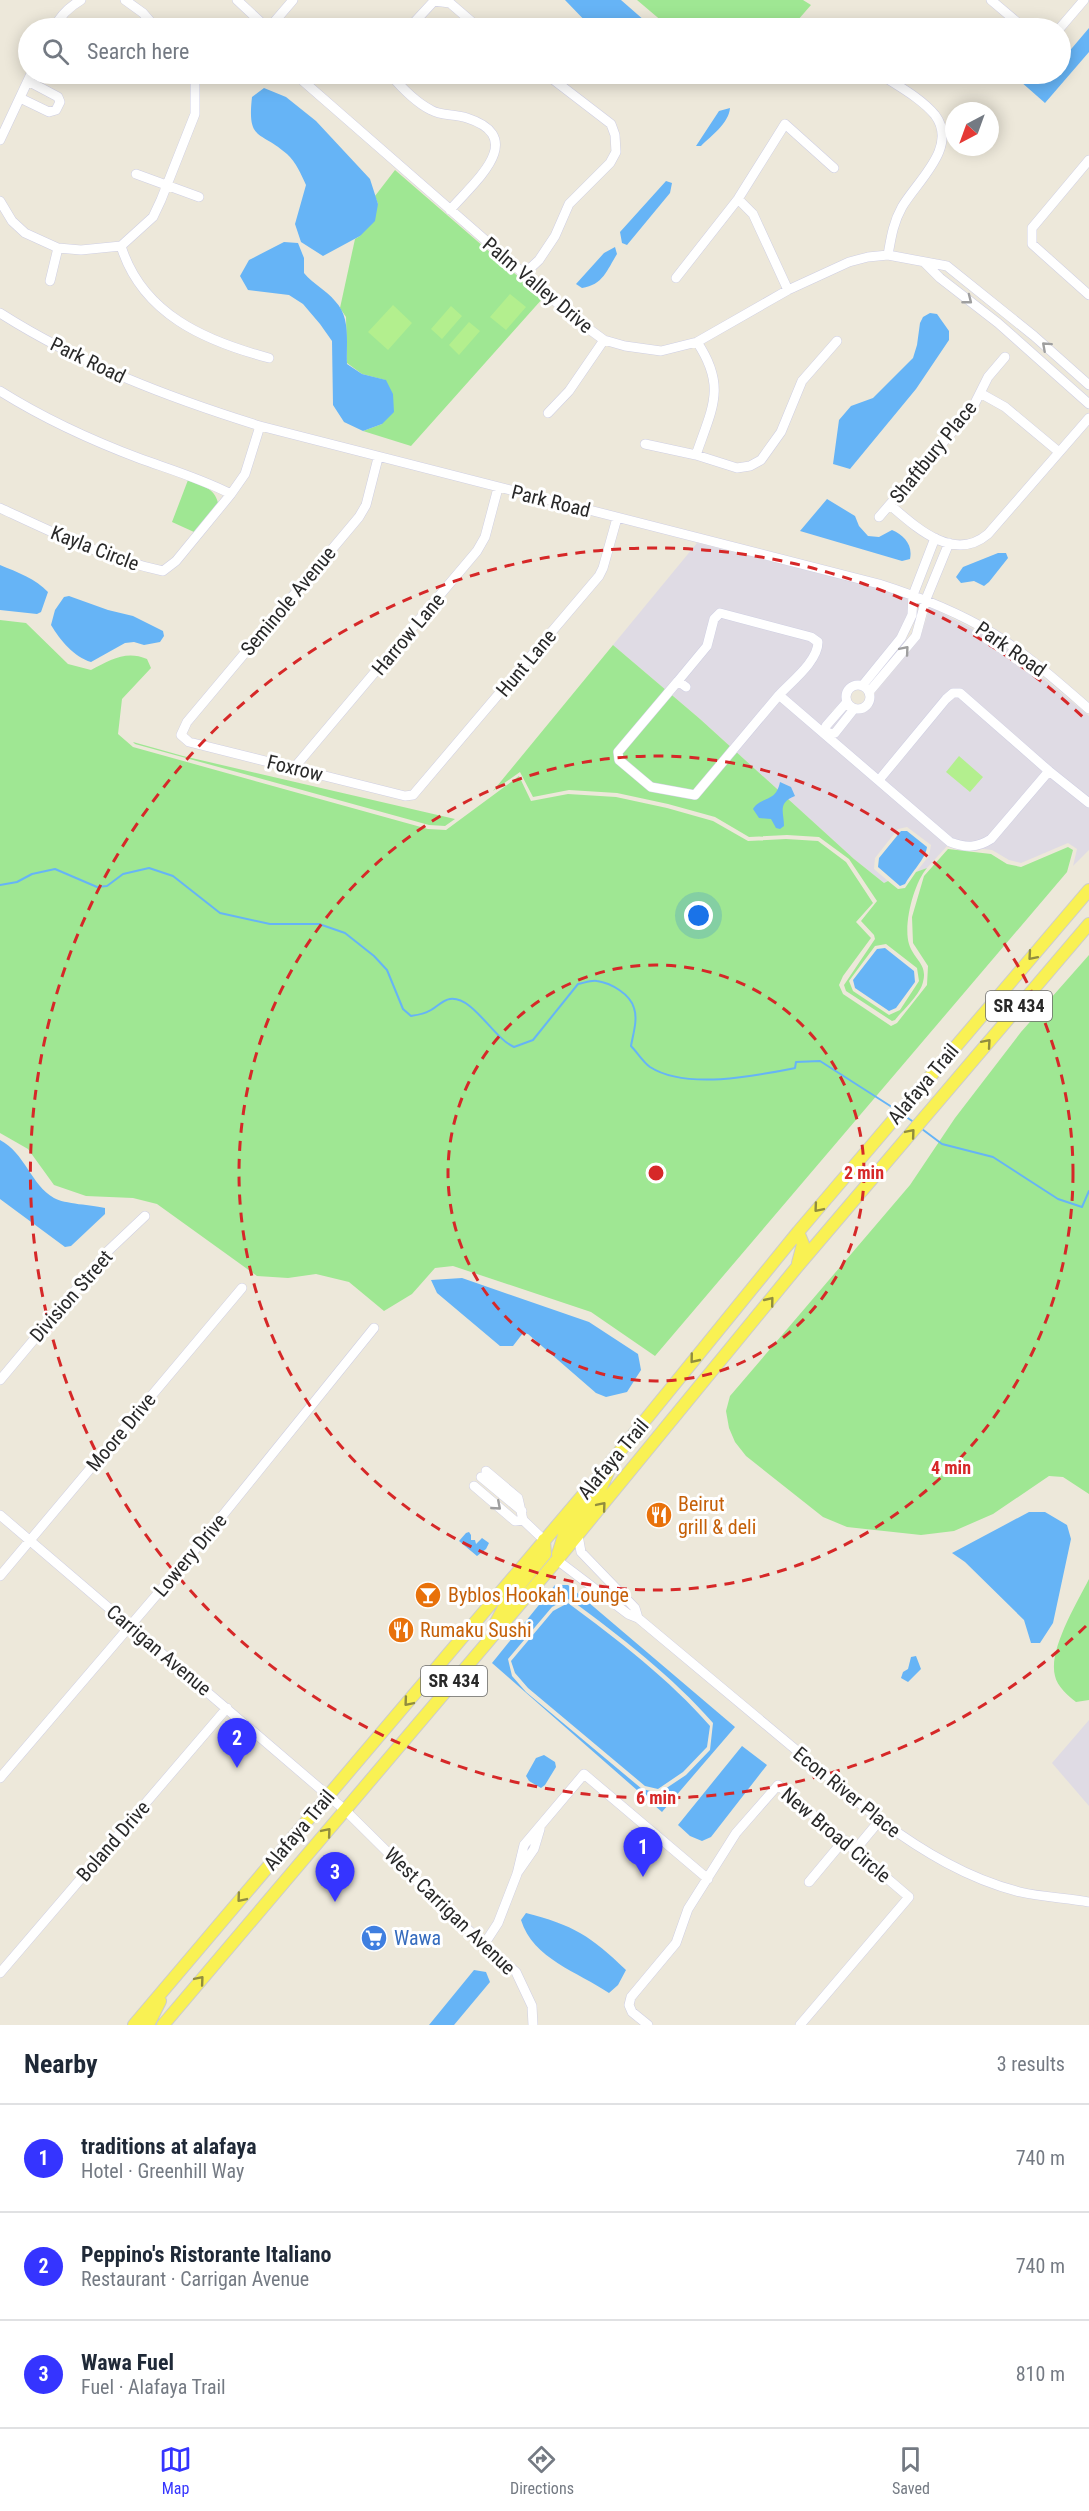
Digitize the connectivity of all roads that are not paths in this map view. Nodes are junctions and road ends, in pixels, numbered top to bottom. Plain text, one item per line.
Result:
1 (81, 0) edge
2 (125, 0) edge
3 (237, 0) edge
4 (293, 0) edge
5 (992, 0) edge
6 (1084, 0) edge
7 (60, 18) edge
8 (147, 18) edge
9 (257, 18) edge
10 (277, 18) edge
11 (419, 18) edge
12 (467, 18) edge
13 (1013, 18) edge
14 (1068, 18) edge
15 (26, 84) edge
16 (39, 84) edge
17 (194, 84) edge
18 (306, 84) edge
19 (399, 84) edge
20 (559, 84) edge
21 (894, 84) edge
22 (20, 98) junction
23 (0, 140) edge
24 (1089, 160) edge
25 (834, 168) dead end
26 (136, 174) dead end
27 (167, 185) junction
28 (199, 197) dead end
29 (738, 199) junction
30 (0, 201) edge
31 (450, 210) junction
32 (121, 246) junction
33 (58, 248) junction
34 (888, 255) junction
35 (924, 262) junction
36 (524, 274) junction
37 (676, 278) dead end
38 (50, 281) dead end
39 (788, 290) junction
40 (1089, 295) edge
41 (0, 313) edge
42 (1012, 318) junction
43 (1002, 328) junction
44 (604, 340) junction
45 (837, 341) dead end
46 (697, 342) junction
47 (1005, 357) dead end
48 (269, 358) dead end
49 (1089, 385) edge
50 (0, 391) edge
51 (980, 393) junction
52 (1089, 404) edge
53 (548, 413) dead end
54 (1088, 418) edge
55 (260, 426) junction
56 (645, 444) dead end
57 (1059, 452) junction
58 (696, 455) junction
59 (378, 458) junction
60 (498, 488) junction
61 (231, 494) junction
62 (890, 505) junction
63 (0, 508) edge
64 (879, 517) dead end
65 (617, 518) junction
66 (935, 538) junction
67 (949, 543) junction
68 (924, 568) junction
69 (936, 574) junction
70 (914, 595) junction
71 (927, 599) junction
72 (866, 689) junction
73 (779, 695) junction
74 (851, 706) junction
75 (1089, 709) edge
76 (826, 734) junction
77 (181, 735) joint
78 (294, 768) junction
79 (1049, 771) junction
80 (879, 780) junction
81 (413, 795) joint
82 (1089, 803) edge
83 (1089, 890) edge
84 (1089, 924) edge
85 (1003, 990) junction
86 (1004, 1024) junction
87 (145, 1216) dead end
88 (798, 1232) junction
89 (797, 1268) junction
90 (243, 1288) dead end
91 (374, 1328) dead end
92 (0, 1380) edge
93 (616, 1456) junction
94 (484, 1474) dead end
95 (474, 1486) dead end
96 (0, 1515) edge
97 (523, 1516) junction
98 (578, 1535) junction
99 (544, 1540) junction
100 (30, 1541) junction
101 (557, 1560) junction
102 (0, 1576) edge
103 (638, 1618) junction
104 (130, 1626) junction
105 (482, 1648) junction
106 (227, 1708) junction
107 (0, 1778) edge
108 (328, 1795) junction
109 (345, 1810) junction
110 (880, 1820) junction
111 (844, 1840) junction
112 (855, 1850) junction
113 (708, 1879) junction
114 (809, 1882) dead end
115 (1089, 1902) edge
116 (485, 1943) junction
117 (0, 1973) edge
118 (170, 1982) junction
119 (134, 2025) edge
120 (148, 2025) edge
121 (163, 2025) edge
122 (533, 2025) edge
123 (648, 2025) edge
124 (800, 2025) edge

1 - 7 street
2 - 8 street
3 - 9 street
4 - 10 street
5 - 13 street
6 - 14 street
11 - 12 street
15 - 22 street
16 - 22 street
17 - 27 street
18 - 31 street, Palm Valley Drive
19 - 31 street
20 - 36 street
21 - 34 street
22 - 23 street
24 - 40 street
25 - 29 street
26 - 27 street
27 - 28 street
27 - 32 street
29 - 37 street
29 - 39 street
30 - 33 street
31 - 36 street, Palm Valley Drive
32 - 33 street
32 - 48 street
33 - 38 street
34 - 35 street, Palm Valley Drive
34 - 39 street, Palm Valley Drive
35 - 42 street, Palm Valley Drive
35 -> 43 street
36 - 44 street, Palm Valley Drive
39 - 46 street, Palm Valley Drive
41 - 55 street, Park Road
42 - 43 street
49 -> 42 street, Palm Valley Drive
43 - 52 street
44 - 46 street, Palm Valley Drive
44 - 53 street
45 - 58 street
46 - 58 street
47 - 51 street, Shaftbury Place
50 - 61 street
51 - 57 street
51 - 62 street, Shaftbury Place
54 - 57 street
55 - 59 street, Park Road
55 - 61 street, Kayla Circle
56 - 58 street
57 - 67 street
59 - 60 street, Park Road
59 - 77 street, Seminole Avenue
60 - 65 street, Park Road
60 - 78 street, Harrow Lane
61 - 63 street, Kayla Circle
62 - 64 street, Shaftbury Place
62 - 66 street
65 - 70 street, Park Road
65 - 81 street, Hunt Lane
66 - 67 street
66 - 68 street
67 - 69 street
68 - 69 street
68 - 70 street
69 - 71 street
70 - 71 street, Park Road
70 - 72 street
72 -> 71 street
71 - 75 street, Park Road
72 - 74 street
72 - 74 street
73 - 73 street
73 - 76 street
74 - 76 street
76 - 80 street
77 - 78 street, Foxrow
78 - 81 street, Foxrow
79 - 80 street
79 - 80 street
79 - 82 street
83 -> 85 main road, Alafaya Trail / SR 434
84 - 86 main road, Alafaya Trail / SR 434
85 - 86 main road
85 -> 88 main road, Alafaya Trail / SR 434
89 -> 86 main road, Alafaya Trail / SR 434
87 - 92 street, Division Street
88 - 89 main road
88 -> 93 main road, Alafaya Trail / SR 434
98 -> 89 main road, Alafaya Trail / SR 434
90 - 100 street, Moore Drive
91 - 104 street, Lowery Drive
93 - 99 main road, Alafaya Trail / SR 434
93 - 101 main road
94 - 97 street
95 -> 97 street
96 - 100 street, Carrigan Avenue
97 - 99 street
98 - 101 main road, Alafaya Trail / SR 434
98 - 103 street, Econ River Place
99 - 105 main road
99 -> 108 main road, Alafaya Trail / SR 434
100 - 102 street, Moore Drive
100 - 104 street, Carrigan Avenue
101 - 103 street, Econ River Place
101 - 105 main road, Alafaya Trail / SR 434
103 - 110 street, Econ River Place
104 - 106 street, Carrigan Avenue
104 - 107 street, Lowery Drive
105 - 109 main road, Alafaya Trail / SR 434
106 - 108 street, Carrigan Avenue
106 - 117 street, Boland Drive
108 - 109 street, Carrigan Avenue
108 -> 118 main road, Alafaya Trail / SR 434
109 - 116 street, West Carrigan Avenue
121 -> 109 main road, Alafaya Trail / SR 434
110 - 112 street
110 - 115 street, Econ River Place
111 - 112 street, New Broad Circle
111 - 113 street, New Broad Circle
111 - 114 street
112 - 124 street, New Broad Circle
113 - 116 street
113 - 123 street, New Broad Circle
116 - 122 street, West Carrigan Avenue
118 - 119 main road, Alafaya Trail / SR 434
118 - 120 main road

